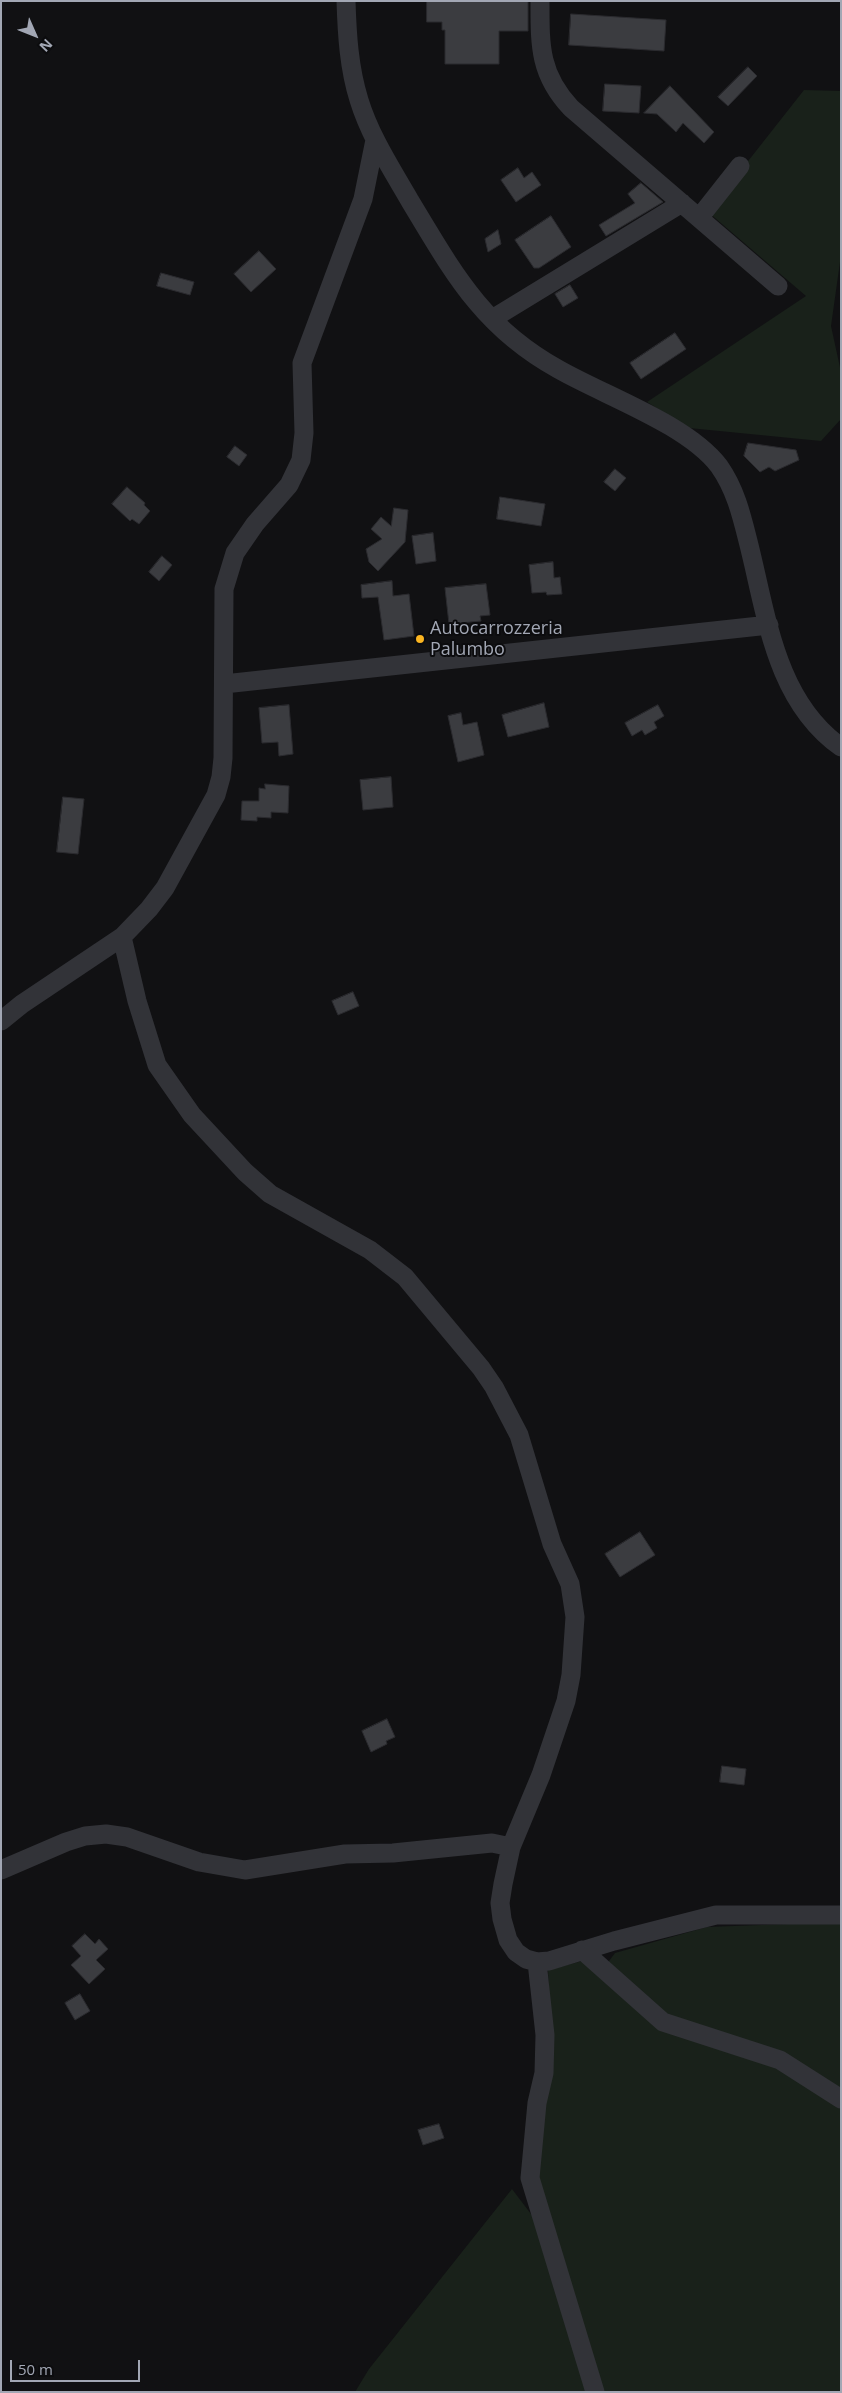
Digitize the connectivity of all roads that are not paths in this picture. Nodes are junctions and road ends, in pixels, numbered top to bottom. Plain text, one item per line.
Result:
1 (346, 1) edge
2 (540, 1) edge
3 (375, 140) junction
4 (740, 166) dead end
5 (682, 204) junction
6 (698, 218) junction
7 (778, 286) dead end
8 (492, 319) junction
9 (769, 625) junction
10 (224, 684) junction
11 (841, 747) edge
12 (122, 937) junction
13 (1, 1021) edge
14 (511, 1847) junction
15 (1, 1870) edge
16 (841, 1915) edge
17 (582, 1950) junction
18 (538, 1962) junction
19 (841, 2099) edge
20 (595, 2392) edge

1 - 3 street
2 - 5 street
3 - 8 street
3 - 10 street
4 - 6 street
5 - 6 street
5 - 8 street
6 - 7 street
8 - 9 street
9 - 10 street
9 - 11 street
10 - 12 street
12 - 13 street
12 - 14 street
14 - 15 street
14 - 18 street
16 - 17 street
17 - 18 street
17 - 19 street
18 - 20 street

